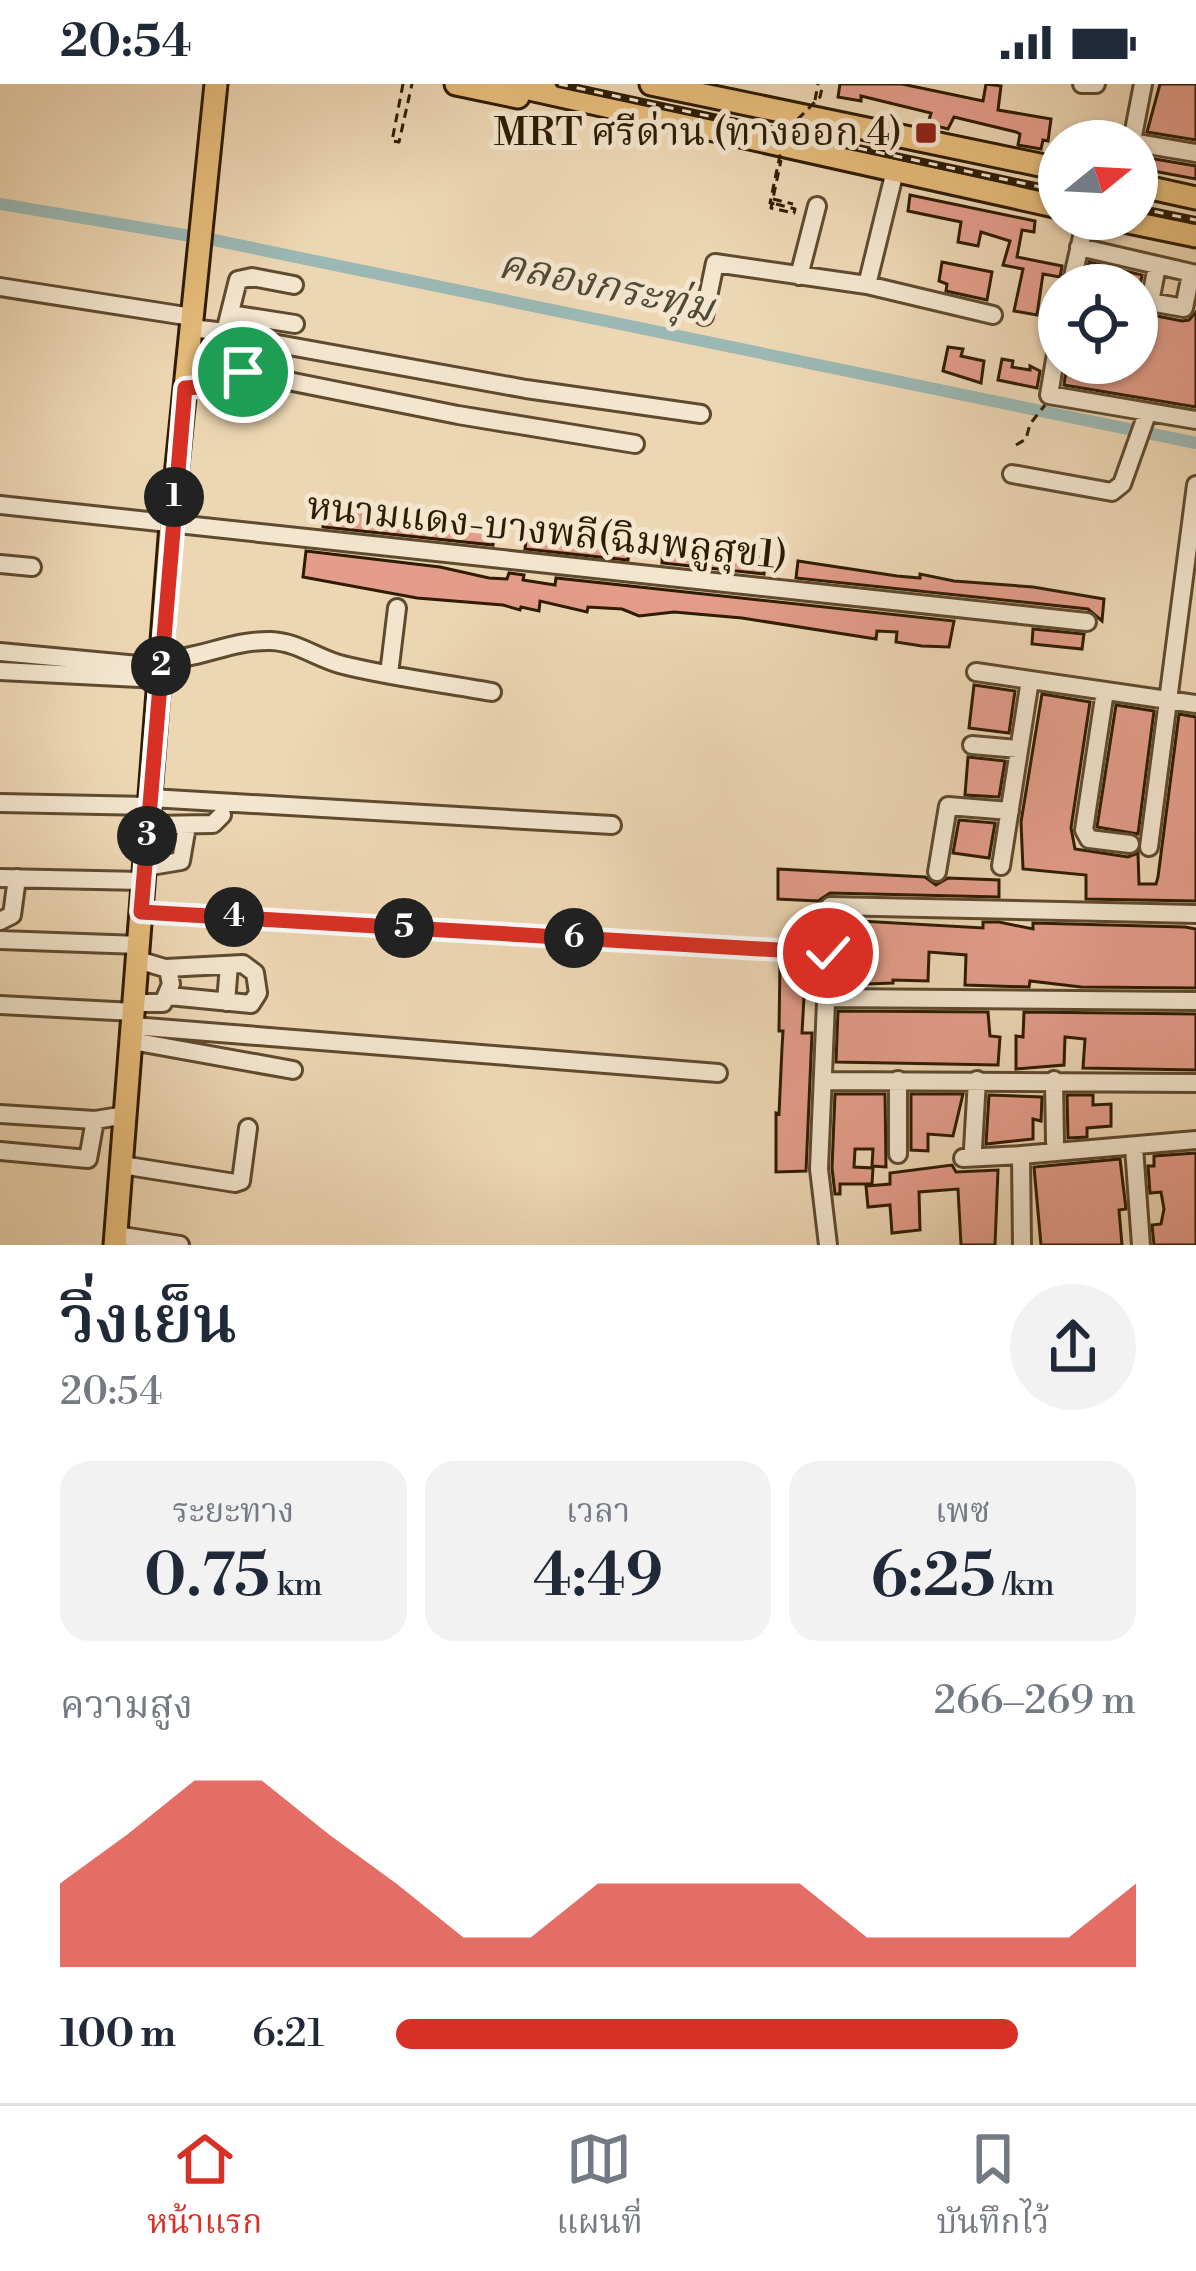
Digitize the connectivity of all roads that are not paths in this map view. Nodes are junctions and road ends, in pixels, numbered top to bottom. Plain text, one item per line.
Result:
1 (456, 84) edge
2 (507, 84) edge
3 (1082, 84) edge
4 (1143, 84) edge
5 (219, 85) edge
6 (656, 85) edge
7 (1096, 85) edge
8 (661, 119) junction
9 (1137, 120) edge
10 (1158, 146) edge
11 (1196, 153) edge
12 (1038, 164) edge
13 (895, 171) junction
14 (1158, 190) edge
15 (1196, 198) edge
16 (1038, 202) edge
17 (817, 206) dead end
18 (1158, 228) edge
19 (1196, 236) edge
20 (1085, 240) edge
21 (1084, 251) junction
22 (1079, 264) edge
23 (1147, 264) edge
24 (1158, 266) edge
25 (1193, 274) edge
26 (800, 276) junction
27 (294, 285) dead end
28 (867, 285) junction
29 (0, 287) edge
30 (1158, 304) edge
31 (993, 315) dead end
32 (704, 316) dead end
33 (192, 322) junction
34 (228, 323) junction
35 (295, 324) dead end
36 (256, 340) junction
37 (243, 372) junction
38 (1048, 384) edge
39 (185, 388) junction
40 (701, 414) dead end
41 (1146, 419) junction
42 (1196, 420) edge
43 (635, 444) dead end
44 (1012, 474) dead end
45 (1196, 484) edge
46 (0, 505) edge
47 (171, 525) junction
48 (0, 564) edge
49 (32, 567) dead end
50 (398, 608) dead end
51 (1088, 622) dead end
52 (0, 652) edge
53 (160, 669) junction
54 (0, 671) edge
55 (976, 672) dead end
56 (389, 674) junction
57 (1030, 680) junction
58 (1105, 691) junction
59 (492, 692) dead end
60 (1169, 700) junction
61 (1196, 704) edge
62 (972, 746) dead end
63 (1019, 748) junction
64 (0, 803) edge
65 (150, 810) junction
66 (1010, 811) junction
67 (222, 815) dead end
68 (612, 825) dead end
69 (187, 826) junction
70 (1130, 844) dead end
71 (1149, 847) dead end
72 (1001, 866) dead end
73 (938, 872) dead end
74 (144, 874) junction
75 (8, 878) edge
76 (141, 912) junction
77 (1196, 914) edge
78 (0, 920) edge
79 (0, 940) edge
80 (139, 953) junction
81 (828, 953) junction
82 (229, 965) junction
83 (166, 968) junction
84 (169, 996) junction
85 (829, 998) junction
86 (1196, 1001) edge
87 (226, 1002) junction
88 (0, 1005) edge
89 (134, 1021) junction
90 (293, 1070) dead end
91 (718, 1073) dead end
92 (898, 1080) junction
93 (977, 1080) junction
94 (1054, 1080) junction
95 (823, 1081) junction
96 (1196, 1083) edge
97 (0, 1114) edge
98 (126, 1115) junction
99 (95, 1120) junction
100 (248, 1128) dead end
101 (1196, 1140) edge
102 (1054, 1142) dead end
103 (1134, 1147) junction
104 (0, 1151) edge
105 (898, 1154) dead end
106 (1022, 1155) junction
107 (122, 1165) junction
108 (116, 1240) edge
109 (180, 1245) edge
110 (828, 1245) edge
111 (1022, 1245) edge
112 (1141, 1245) edge

1 - 8 main road
2 - 8 main road
3 - 7 street
4 - 9 street
5 - 33 main road
6 - 12 main road
8 - 13 main road
10 - 11 street
13 - 16 main road
13 - 28 street
14 - 15 main road
17 - 26 street
18 - 19 main road
20 - 21 street
21 - 22 street
21 - 23 street
24 - 25 street
25 - 30 street
26 - 28 street
26 - 32 street
27 - 34 street
28 - 31 street
29 - 33 street
33 - 34 street
33 - 39 main road
34 - 35 street
34 - 36 street
36 - 37 street
36 - 40 street
37 - 39 street
37 - 43 street
38 - 41 street
39 - 47 main road
41 - 42 street
41 - 44 street
45 - 60 street
46 - 47 street, หนามแดง-บางพลี(ฉิมพลูสุข1)
47 - 51 street, หนามแดง-บางพลี(ฉิมพลูสุข1)
47 - 53 main road
48 - 49 street
50 - 56 street
52 - 53 street
53 - 54 street
53 - 56 street
53 - 65 main road
55 - 57 street
56 - 59 street
57 - 58 street
57 - 63 street
58 - 60 street
58 - 70 street
60 - 61 street
60 - 71 street
62 - 63 street
63 - 66 street
64 - 65 street
65 - 68 street
65 - 69 street
65 - 74 main road
66 - 72 street
66 - 73 street
67 - 69 street
69 - 74 street
74 - 75 street
74 - 76 main road
75 - 78 street
76 - 80 main road
76 - 81 street
77 - 81 street
79 - 80 street
80 - 83 street
80 - 89 main road
81 - 85 street
82 - 83 street
82 - 87 street
82 - 87 street
83 - 84 street
84 - 87 street
84 - 89 street
85 - 86 street
85 - 95 street
88 - 89 street
89 - 90 street
89 - 91 street
89 - 98 main road
92 - 93 street
92 - 95 street
92 - 105 street
93 - 94 street
93 - 106 street
94 - 96 street
94 - 102 street
95 - 110 street
97 - 99 street
98 - 99 street
98 - 107 main road
99 - 104 street
100 - 107 street
101 - 103 street
103 - 106 street
103 - 112 street
106 - 111 street
107 - 108 main road
108 - 109 street

